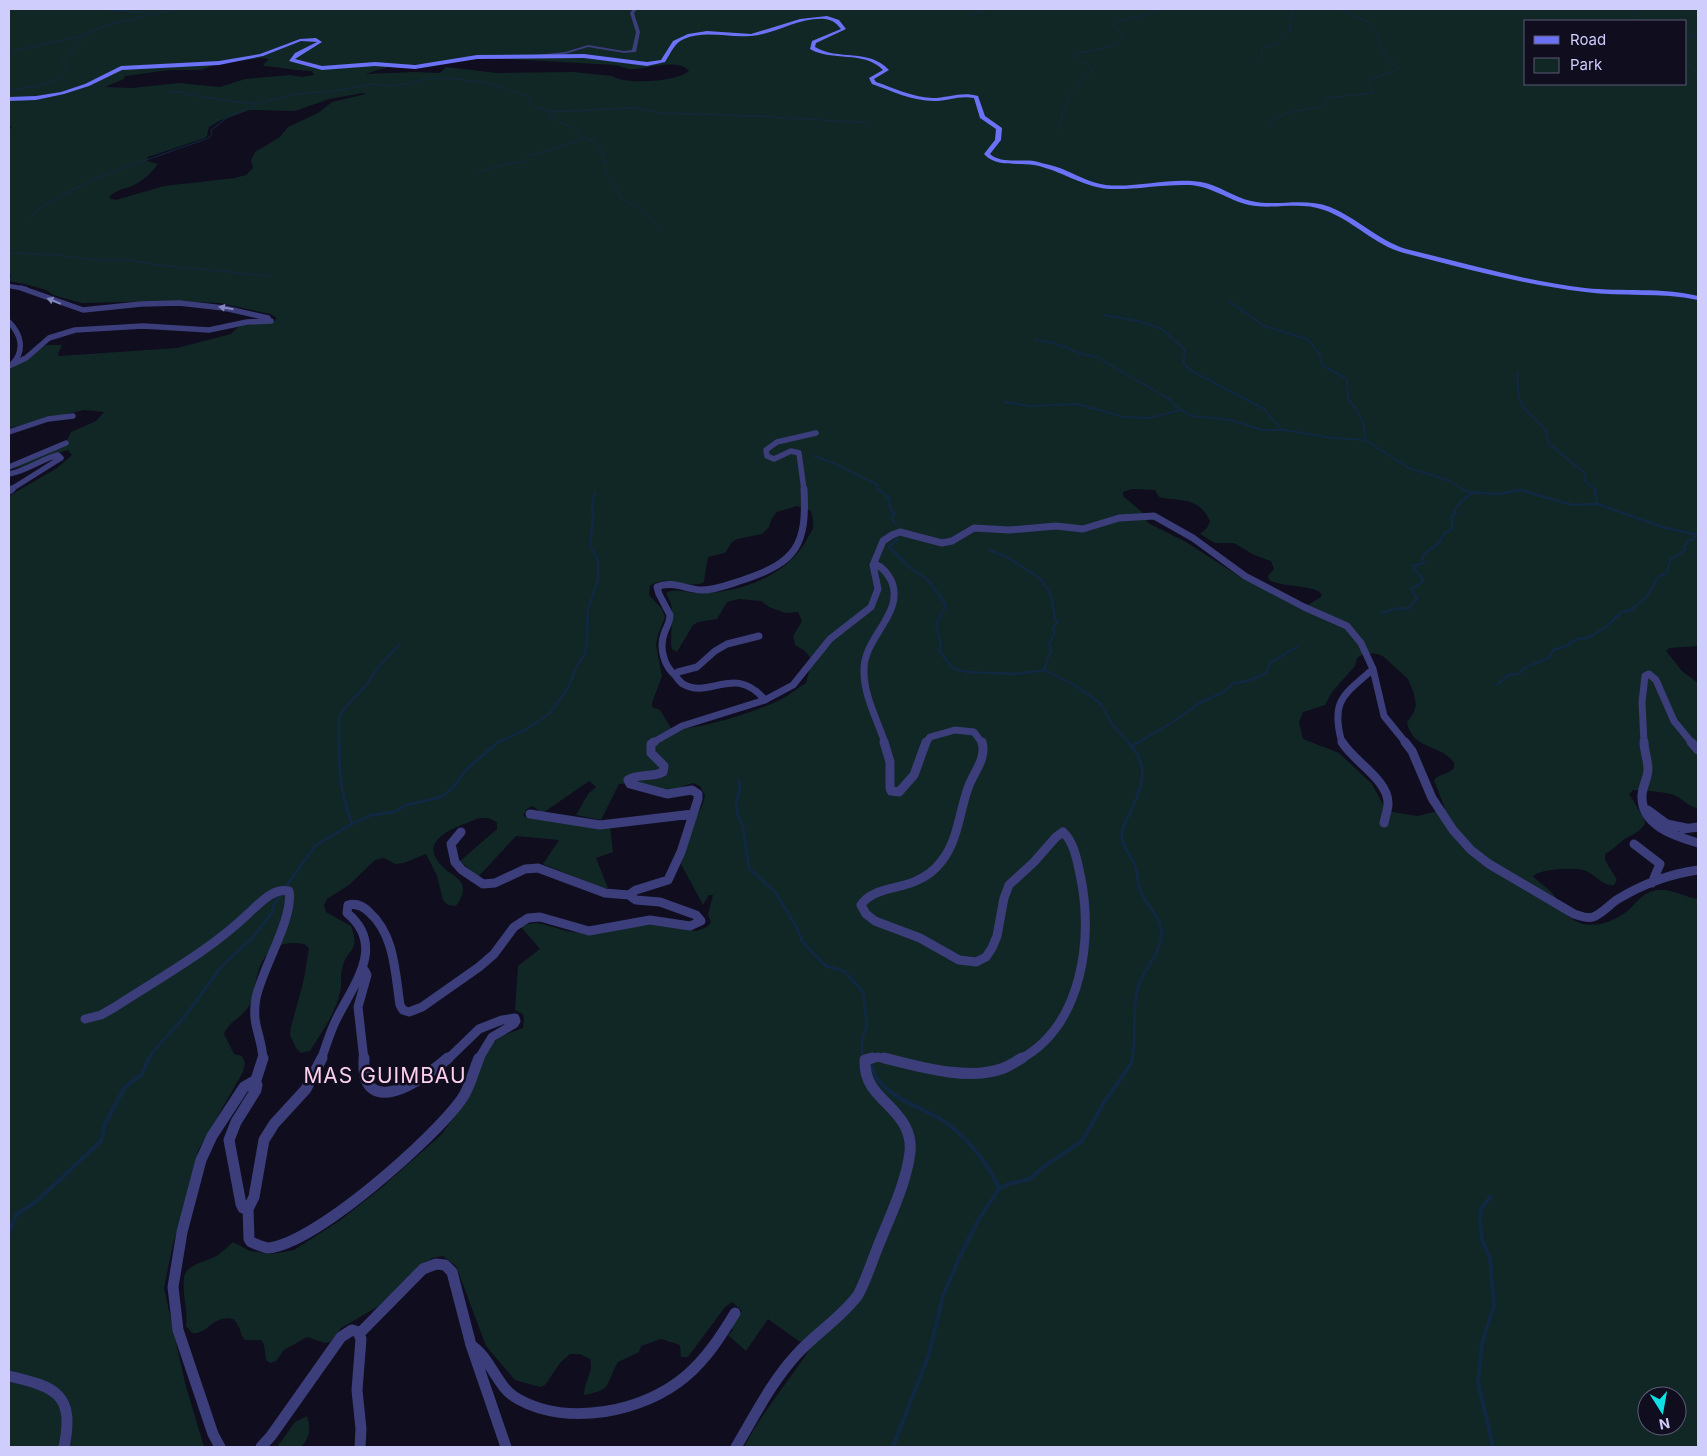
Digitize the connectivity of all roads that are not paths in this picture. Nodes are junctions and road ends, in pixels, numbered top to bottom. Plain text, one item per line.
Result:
1 (580, 9) edge
2 (585, 9) edge
3 (635, 9) edge
4 (522, 58) junction
5 (9, 99) edge
6 (9, 286) edge
7 (1698, 298) edge
8 (9, 322) edge
9 (9, 365) edge
10 (73, 416) dead end
11 (9, 432) edge
12 (816, 433) dead end
13 (66, 443) dead end
14 (9, 467) edge
15 (9, 474) edge
16 (9, 491) edge
17 (876, 564) junction
18 (759, 636) dead end
19 (1373, 669) junction
20 (675, 675) junction
21 (765, 700) junction
22 (1698, 750) edge
23 (1642, 803) junction
24 (530, 814) dead end
25 (694, 814) junction
26 (1384, 823) dead end
27 (1698, 827) edge
28 (1686, 828) junction
29 (461, 832) dead end
30 (1677, 837) junction
31 (1698, 843) edge
32 (1634, 844) dead end
33 (1698, 870) edge
34 (1652, 883) junction
35 (630, 896) junction
36 (361, 971) junction
37 (85, 1019) dead end
38 (254, 1082) junction
39 (248, 1209) junction
40 (735, 1313) dead end
41 (360, 1334) junction
42 (471, 1345) junction
43 (9, 1376) edge
44 (64, 1447) edge
45 (220, 1447) edge
46 (261, 1447) edge
47 (360, 1447) edge
48 (506, 1447) edge
49 (736, 1447) edge

1 - 2 street
3 - 4 street
4 - 5 main road
4 - 7 main road
9 -> 6 street
8 - 9 street
10 - 11 street
12 - 20 street
13 - 14 street
15 - 16 street
17 - 19 street
17 - 21 street
17 - 49 street
18 - 20 street
19 - 26 street
19 - 34 street
20 - 21 street
21 - 25 street
22 - 23 street
23 - 28 street
23 - 30 street
24 - 25 street
25 - 35 street
27 - 28 street
28 - 30 street
29 - 35 street
30 - 31 street
32 - 34 street
33 - 34 street
35 - 36 street
36 - 39 street
36 - 39 street
37 - 38 street
38 - 39 street
38 - 45 street
40 - 42 street
41 - 42 street
41 - 46 street
41 - 47 street
42 - 48 street
43 - 44 street

